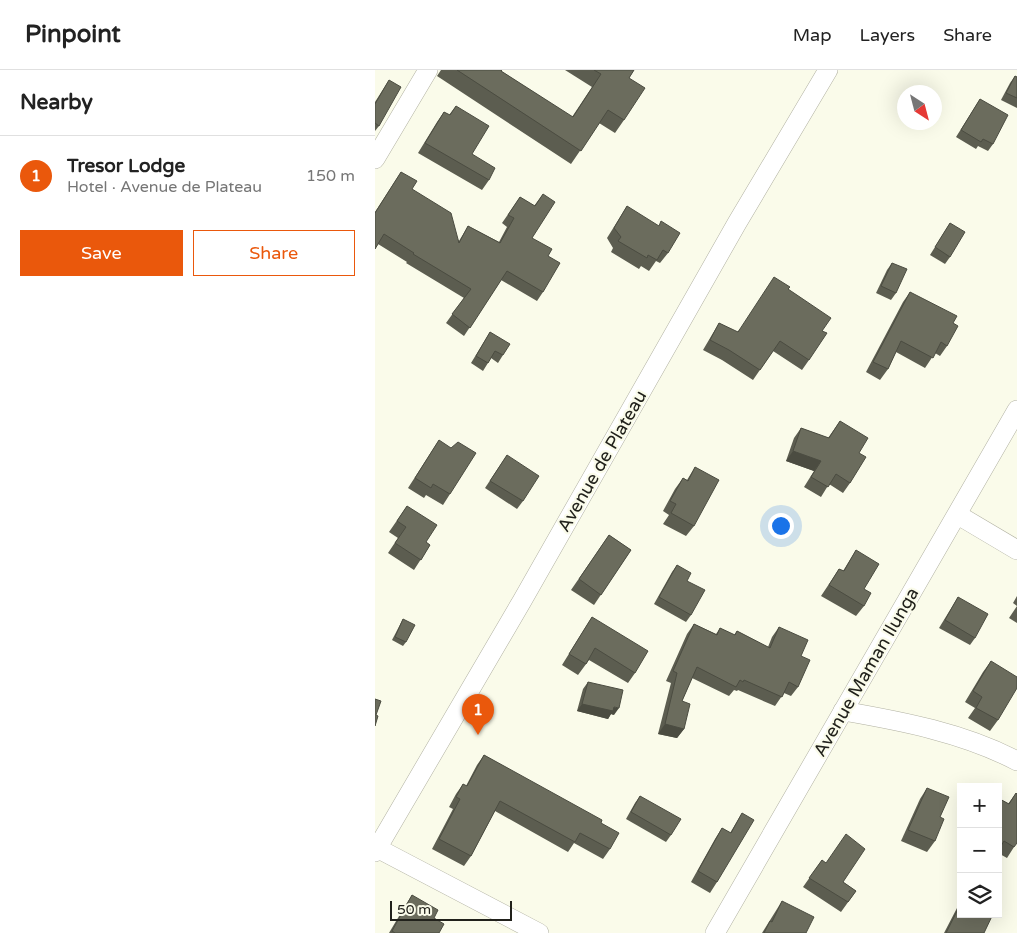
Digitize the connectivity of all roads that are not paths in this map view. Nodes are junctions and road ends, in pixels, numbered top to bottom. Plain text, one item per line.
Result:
1 (428, 70) edge
2 (829, 70) edge
3 (375, 159) edge
4 (1017, 410) edge
5 (958, 515) junction
6 (1017, 550) edge
7 (843, 711) junction
8 (1017, 761) edge
9 (376, 849) edge
10 (539, 933) edge
11 (715, 933) edge

1 - 3 street
2 - 9 street, Avenue de Plateau
4 - 5 street, Avenue Maman Ilunga
5 - 6 street
5 - 7 street, Avenue Maman Ilunga
7 - 8 street
7 - 11 street, Avenue Maman Ilunga
9 - 10 street

